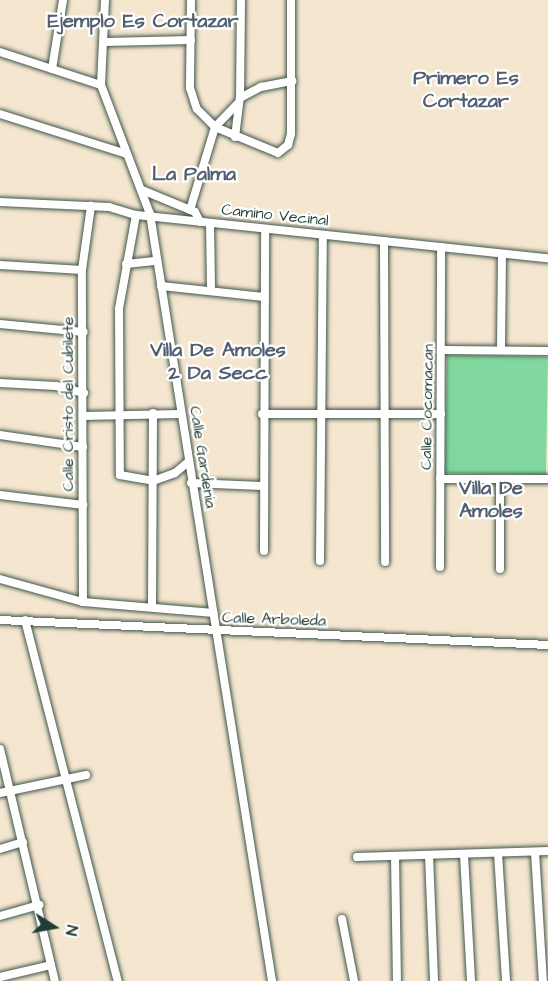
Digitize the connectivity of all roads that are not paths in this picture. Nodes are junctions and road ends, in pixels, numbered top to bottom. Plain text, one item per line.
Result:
1 (63, 0) edge
2 (105, 0) edge
3 (191, 0) edge
4 (241, 0) edge
5 (291, 0) edge
6 (191, 40) junction
7 (105, 42) junction
8 (0, 52) edge
9 (52, 69) junction
10 (292, 81) junction
11 (101, 85) junction
12 (239, 101) junction
13 (0, 114) edge
14 (215, 128) junction
15 (235, 138) junction
16 (127, 154) junction
17 (142, 190) junction
18 (0, 202) edge
19 (91, 206) junction
20 (190, 210) junction
21 (150, 214) junction
22 (136, 215) junction
23 (200, 222) junction
24 (210, 223) junction
25 (265, 229) junction
26 (322, 234) junction
27 (384, 241) junction
28 (441, 247) junction
29 (502, 254) junction
30 (548, 258) edge
31 (157, 261) junction
32 (126, 264) junction
33 (0, 265) edge
34 (82, 270) junction
35 (161, 286) junction
36 (211, 290) junction
37 (264, 297) junction
38 (0, 324) edge
39 (84, 332) junction
40 (501, 350) junction
41 (444, 351) junction
42 (548, 351) edge
43 (0, 383) edge
44 (84, 393) junction
45 (385, 412) junction
46 (153, 413) junction
47 (323, 413) junction
48 (180, 414) junction
49 (262, 414) junction
50 (441, 414) junction
51 (83, 416) junction
52 (120, 416) junction
53 (0, 435) edge
54 (83, 447) junction
55 (188, 462) junction
56 (440, 479) junction
57 (548, 479) edge
58 (500, 480) junction
59 (153, 481) junction
60 (191, 483) junction
61 (261, 486) junction
62 (0, 495) edge
63 (83, 505) junction
64 (264, 551) dead end
65 (320, 561) dead end
66 (385, 562) dead end
67 (440, 567) dead end
68 (500, 569) dead end
69 (0, 579) edge
70 (83, 602) junction
71 (152, 606) junction
72 (213, 613) junction
73 (0, 620) edge
74 (25, 620) junction
75 (216, 632) junction
76 (548, 645) edge
77 (0, 749) edge
78 (86, 775) dead end
79 (68, 779) junction
80 (10, 790) junction
81 (0, 793) edge
82 (23, 842) junction
83 (0, 849) edge
84 (548, 851) edge
85 (535, 852) junction
86 (498, 854) junction
87 (429, 855) junction
88 (464, 855) junction
89 (395, 856) junction
90 (357, 857) dead end
91 (39, 905) junction
92 (0, 916) edge
93 (342, 919) dead end
94 (51, 965) junction
95 (0, 977) edge
96 (55, 981) edge
97 (118, 981) edge
98 (272, 981) edge
99 (354, 981) edge
100 (398, 981) edge
101 (434, 981) edge
102 (471, 981) edge
103 (506, 981) edge
104 (543, 981) edge

1 - 9 street
2 - 7 street
3 - 6 street
4 - 12 street
5 - 10 street
6 - 7 street
6 - 14 street
7 - 11 street
8 - 9 street
9 - 11 street
10 - 12 street
10 - 15 street
11 - 16 street, Calle Gardenia
12 - 14 street
12 - 15 street
13 - 16 street
14 - 15 street
14 - 20 street
16 - 17 street, Calle Gardenia
17 - 20 street
17 - 21 street, Calle Gardenia
18 - 19 street, Camino Vecinal
19 - 22 street, Camino Vecinal
19 - 34 street, Calle Cristo del Cubilete
20 - 23 street
21 - 22 street, Camino Vecinal
21 - 23 street, Camino Vecinal
21 - 31 street, Calle Gardenia
22 - 32 street
23 - 24 street, Camino Vecinal
24 - 25 street, Camino Vecinal
24 - 36 street
25 - 26 street, Camino Vecinal
25 - 37 street
26 - 27 street, Camino Vecinal
26 - 47 street
27 - 28 street, Camino Vecinal
27 - 45 street
28 - 29 street, Camino Vecinal
28 - 41 street, Calle Cocomacan
29 - 30 street, Camino Vecinal
29 - 40 street
31 - 32 street
31 - 35 street, Calle Gardenia
32 - 52 street
33 - 34 street
34 - 39 street, Calle Cristo del Cubilete
35 - 36 street
35 - 48 street, Calle Gardenia
36 - 37 street
37 - 49 street
38 - 39 street
39 - 44 street, Calle Cristo del Cubilete
40 - 41 street
40 - 42 street
41 - 50 street, Calle Cocomacan
43 - 44 street
44 - 51 street, Calle Cristo del Cubilete
45 - 47 street
45 - 50 street
45 - 66 street
46 - 48 street
46 - 52 street
46 - 59 street
47 - 49 street
47 - 65 street
48 - 55 street, Calle Gardenia
49 - 61 street
50 - 56 street, Calle Cocomacan
51 - 52 street
51 - 54 street, Calle Cristo del Cubilete
52 - 59 street
53 - 54 street
54 - 63 street, Calle Cristo del Cubilete
55 - 59 street
55 - 60 street, Calle Gardenia
56 - 58 street
56 - 67 street, Calle Cocomacan
57 - 58 street
58 - 68 street
59 - 71 street
60 - 61 street
60 - 72 street, Calle Gardenia
61 - 64 street
62 - 63 street
63 - 70 street, Calle Cristo del Cubilete
69 - 70 street
70 - 71 street
71 - 72 street
72 - 75 street, Calle Gardenia
73 - 74 street, Calle Arboleda
74 - 75 street, Calle Arboleda
74 - 79 street
75 - 76 street, Calle Arboleda
75 - 98 street, Calle Gardenia
77 - 80 street
78 - 79 street
79 - 80 street
79 - 97 street
80 - 81 street
80 - 82 street
82 - 83 street
82 - 91 street
84 - 85 street
85 - 86 street
85 - 104 street
86 - 88 street
86 - 103 street
87 - 88 street
87 - 89 street
87 - 101 street
88 - 102 street
89 - 90 street
89 - 100 street
91 - 92 street
91 - 94 street
93 - 99 street
94 - 95 street
94 - 96 street

